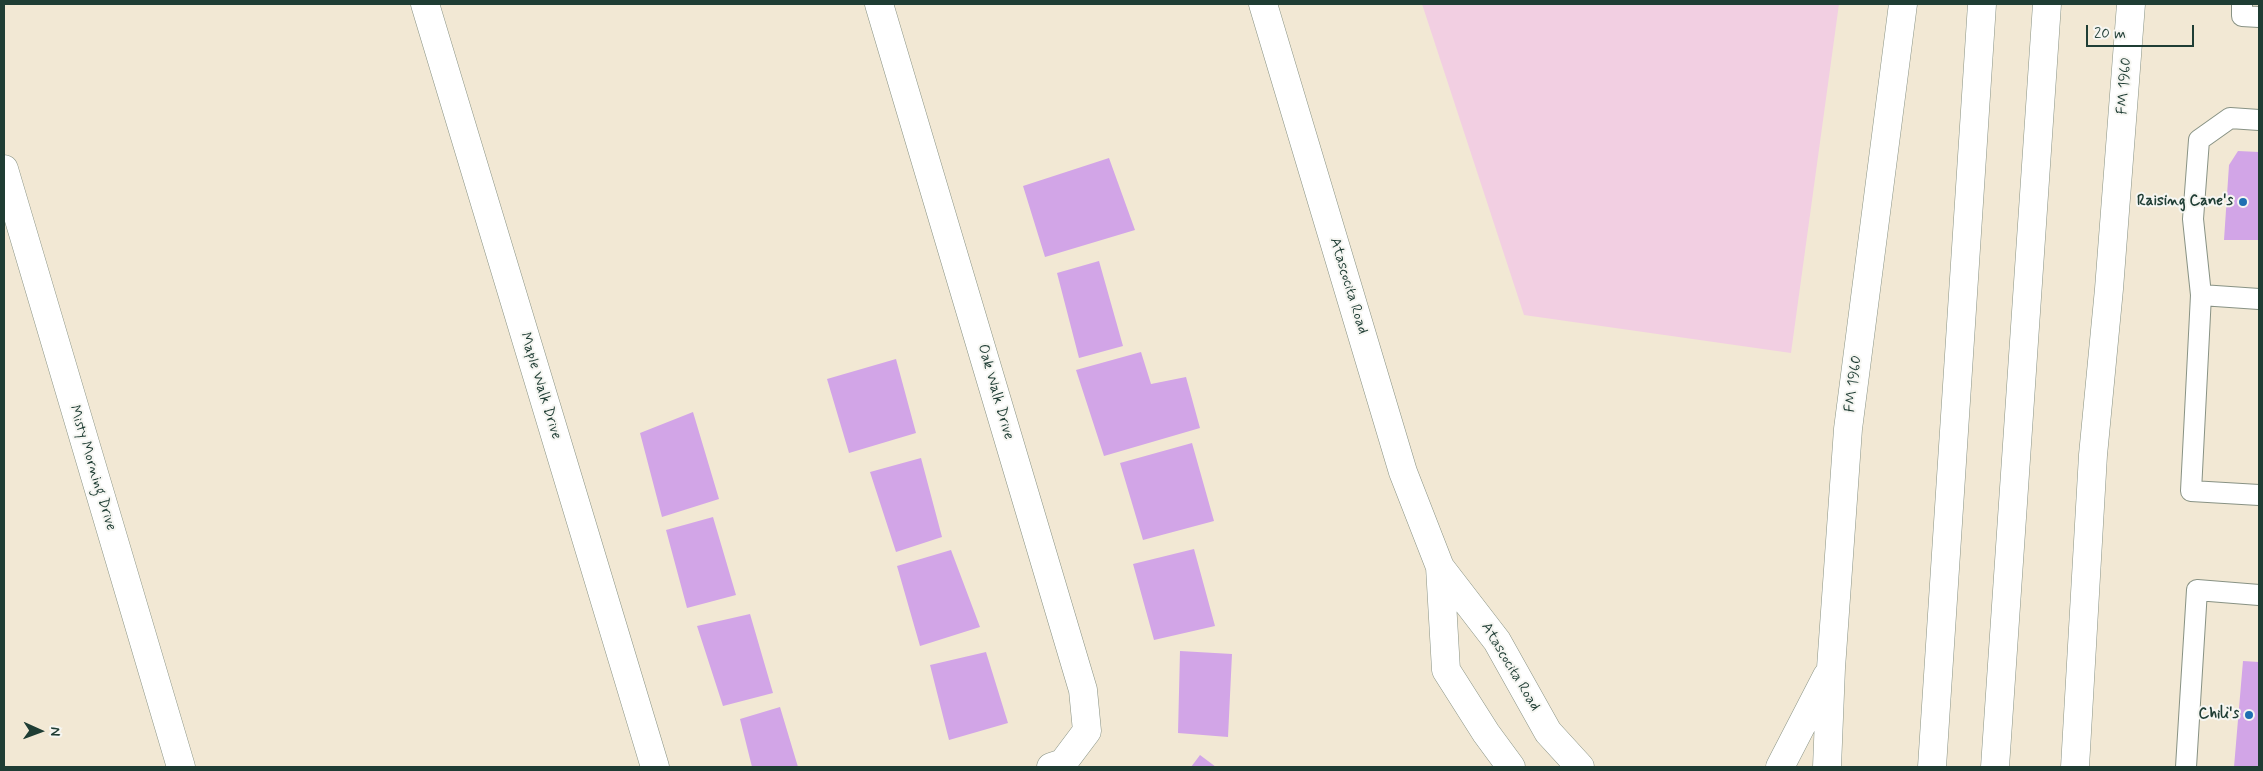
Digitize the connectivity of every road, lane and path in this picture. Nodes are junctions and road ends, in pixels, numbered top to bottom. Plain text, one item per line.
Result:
1 (425, 4) edge
2 (879, 4) edge
3 (1264, 4) edge
4 (1903, 4) edge
5 (1982, 4) edge
6 (2047, 4) edge
7 (2131, 4) edge
8 (2242, 4) edge
9 (2259, 17) edge
10 (2259, 120) edge
11 (4, 169) edge
12 (2201, 295) junction
13 (2259, 299) edge
14 (2259, 495) edge
15 (1440, 567) junction
16 (2259, 594) edge
17 (1831, 668) junction
18 (181, 767) edge
19 (655, 767) edge
20 (1051, 767) edge
21 (1511, 767) edge
22 (1580, 767) edge
23 (1780, 767) edge
24 (1827, 767) edge
25 (1932, 767) edge
26 (1994, 767) edge
27 (2075, 767) edge
28 (2186, 767) edge

1 - 19 main road, Maple Walk Drive
2 - 20 main road, Oak Walk Drive
3 - 15 main road, Atascocita Road
4 - 17 main road, FM 1960 / FM 1960
5 - 25 main road
6 - 26 main road
7 - 27 main road, FM 1960 / FM 1960
8 - 9 lane
10 - 12 lane
11 - 18 main road, Misty Morning Drive
12 - 13 lane
12 - 14 lane
15 - 21 main road, Atascocita Road
15 - 22 main road, Atascocita Road
16 - 28 lane
17 - 23 main road
17 - 24 main road, FM 1960 / FM 1960

